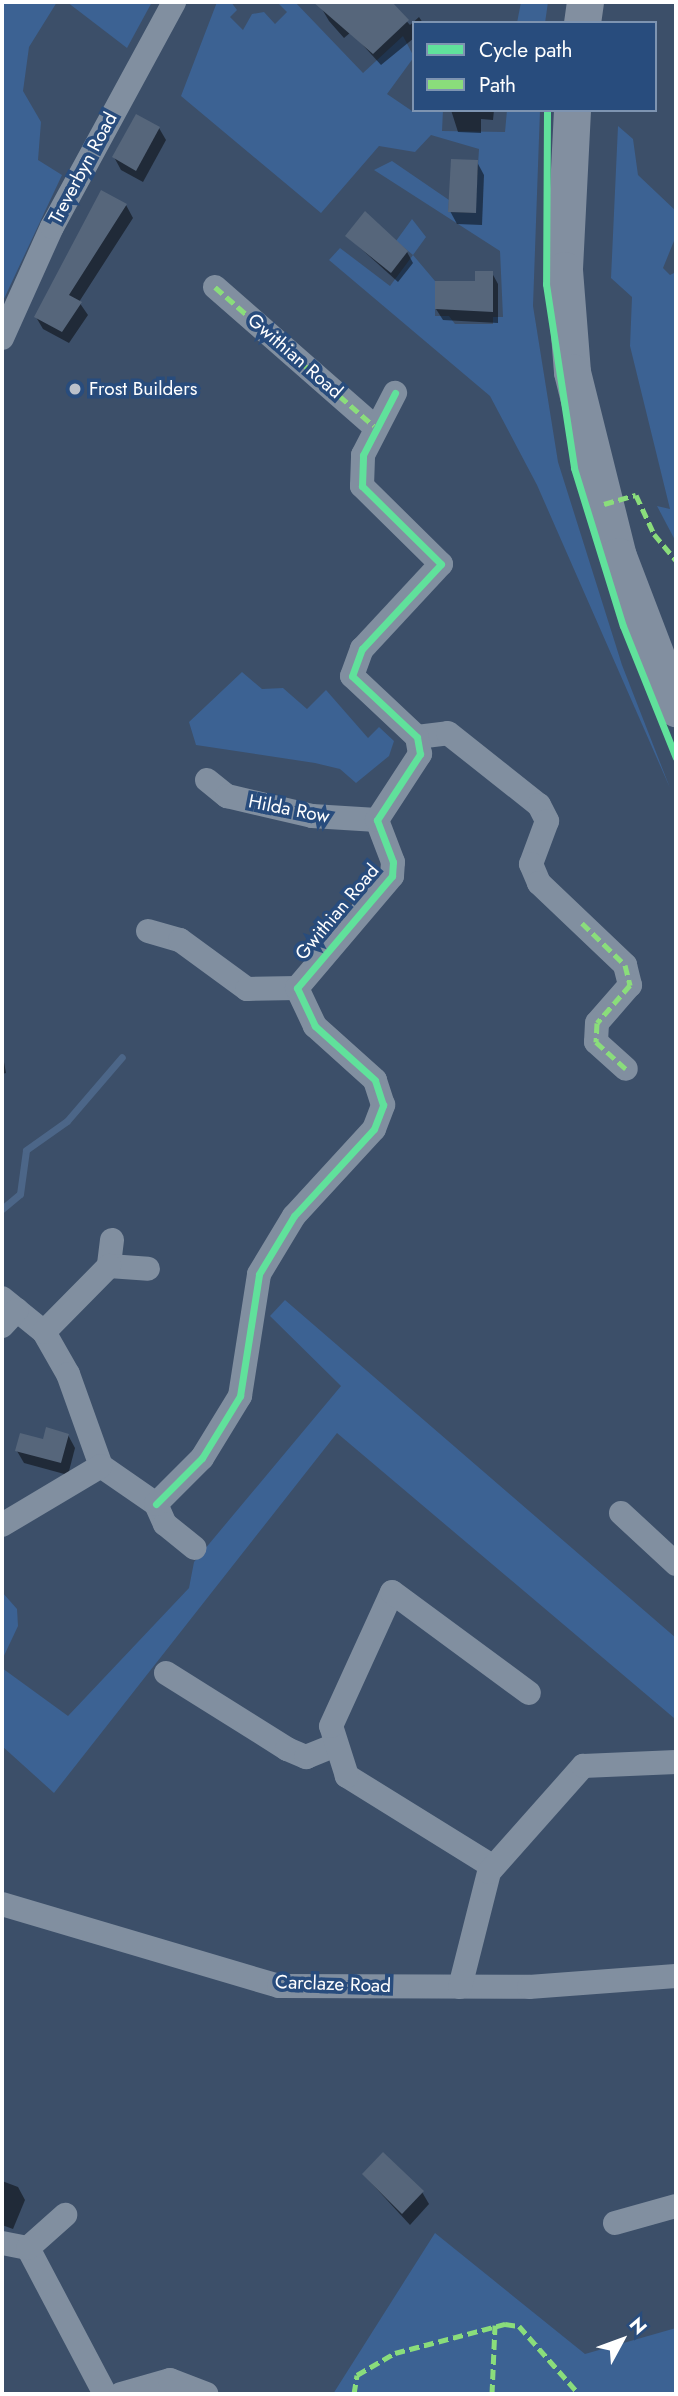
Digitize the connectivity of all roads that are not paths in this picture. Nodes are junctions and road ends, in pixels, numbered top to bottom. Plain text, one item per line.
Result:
1 (174, 2) edge
2 (585, 2) edge
3 (582, 21) edge
4 (572, 112) edge
5 (215, 287) dead end
6 (2, 338) edge
7 (394, 393) dead end
8 (374, 426) junction
9 (676, 708) edge
10 (417, 737) junction
11 (207, 780) dead end
12 (377, 820) junction
13 (148, 931) dead end
14 (296, 988) junction
15 (626, 1069) dead end
16 (113, 1240) dead end
17 (109, 1266) junction
18 (148, 1269) dead end
19 (7, 1311) edge
20 (44, 1332) junction
21 (101, 1466) junction
22 (156, 1504) junction
23 (621, 1513) dead end
24 (2, 1525) edge
25 (195, 1548) dead end
26 (676, 1564) edge
27 (166, 1673) dead end
28 (529, 1693) dead end
29 (335, 1745) junction
30 (676, 1762) edge
31 (492, 1867) junction
32 (2, 1904) edge
33 (676, 1976) edge
34 (460, 1987) junction
35 (676, 2206) edge
36 (65, 2216) dead end
37 (615, 2223) dead end
38 (2, 2243) edge
39 (28, 2248) junction
40 (105, 2394) edge
41 (121, 2394) edge
42 (206, 2394) edge

1 - 6 street, Treverbyn Road
2 - 3 highway
4 - 9 highway
5 - 8 street, Gwithian Road
7 - 8 street
8 - 10 street
10 - 12 street
10 - 15 street
11 - 12 street, Hilda Row
12 - 14 street, Gwithian Road
13 - 14 street
14 - 22 street, Gwithian Road
16 - 17 street
17 - 18 street
17 - 20 street
19 - 20 street
20 - 21 street
21 - 22 street
21 - 24 street
22 - 25 street
23 - 26 street
27 - 29 street
28 - 29 street
29 - 31 street
30 - 31 street
31 - 34 street
32 - 34 street, Carclaze Road
33 - 34 street, Carclaze Road
35 - 37 street
36 - 39 street
38 - 39 street
39 - 40 street
41 - 42 street

